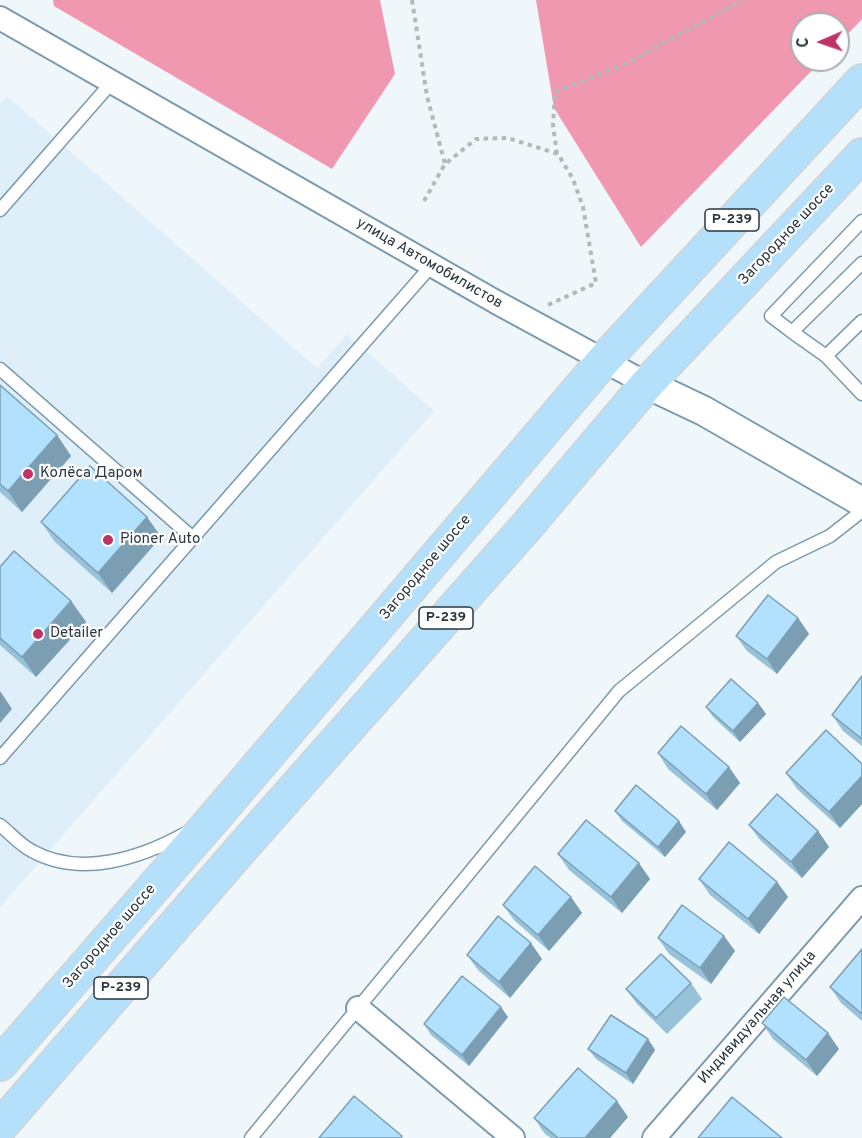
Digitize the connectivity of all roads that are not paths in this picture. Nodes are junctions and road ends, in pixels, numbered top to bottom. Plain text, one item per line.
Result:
1 (0, 18) edge
2 (112, 81) junction
3 (862, 81) edge
4 (862, 154) edge
5 (0, 210) edge
6 (862, 221) edge
7 (862, 263) edge
8 (432, 265) junction
9 (862, 321) edge
10 (792, 332) junction
11 (826, 356) junction
12 (603, 361) junction
13 (0, 369) edge
14 (647, 384) junction
15 (862, 393) edge
16 (862, 502) edge
17 (862, 511) edge
18 (193, 538) junction
19 (0, 758) edge
20 (214, 818) junction
21 (0, 825) edge
22 (859, 907) edge
23 (358, 1008) junction
24 (0, 1064) edge
25 (0, 1127) edge
26 (250, 1138) edge
27 (513, 1138) edge
28 (654, 1138) edge

1 - 2 street, улица Автомобилистов
2 - 5 lane
2 - 8 street, улица Автомобилистов
3 - 12 highway, Загородное шоссе / Р-239
4 - 14 highway, Загородное шоссе / Р-239
6 - 10 lane
7 - 10 lane
8 - 12 street, улица Автомобилистов
8 - 18 lane
9 - 11 lane
10 - 11 lane
11 - 15 lane
12 - 14 street, улица Автомобилистов
12 - 20 highway, Загородное шоссе / Р-239
13 - 18 lane
14 - 16 street, улица Автомобилистов
14 - 25 highway, Загородное шоссе / Р-239
17 - 23 lane
18 - 19 lane
20 - 21 lane
20 - 24 highway, Загородное шоссе / Р-239
22 - 28 street, Индивидуальная улица
23 - 26 lane
23 - 27 street

